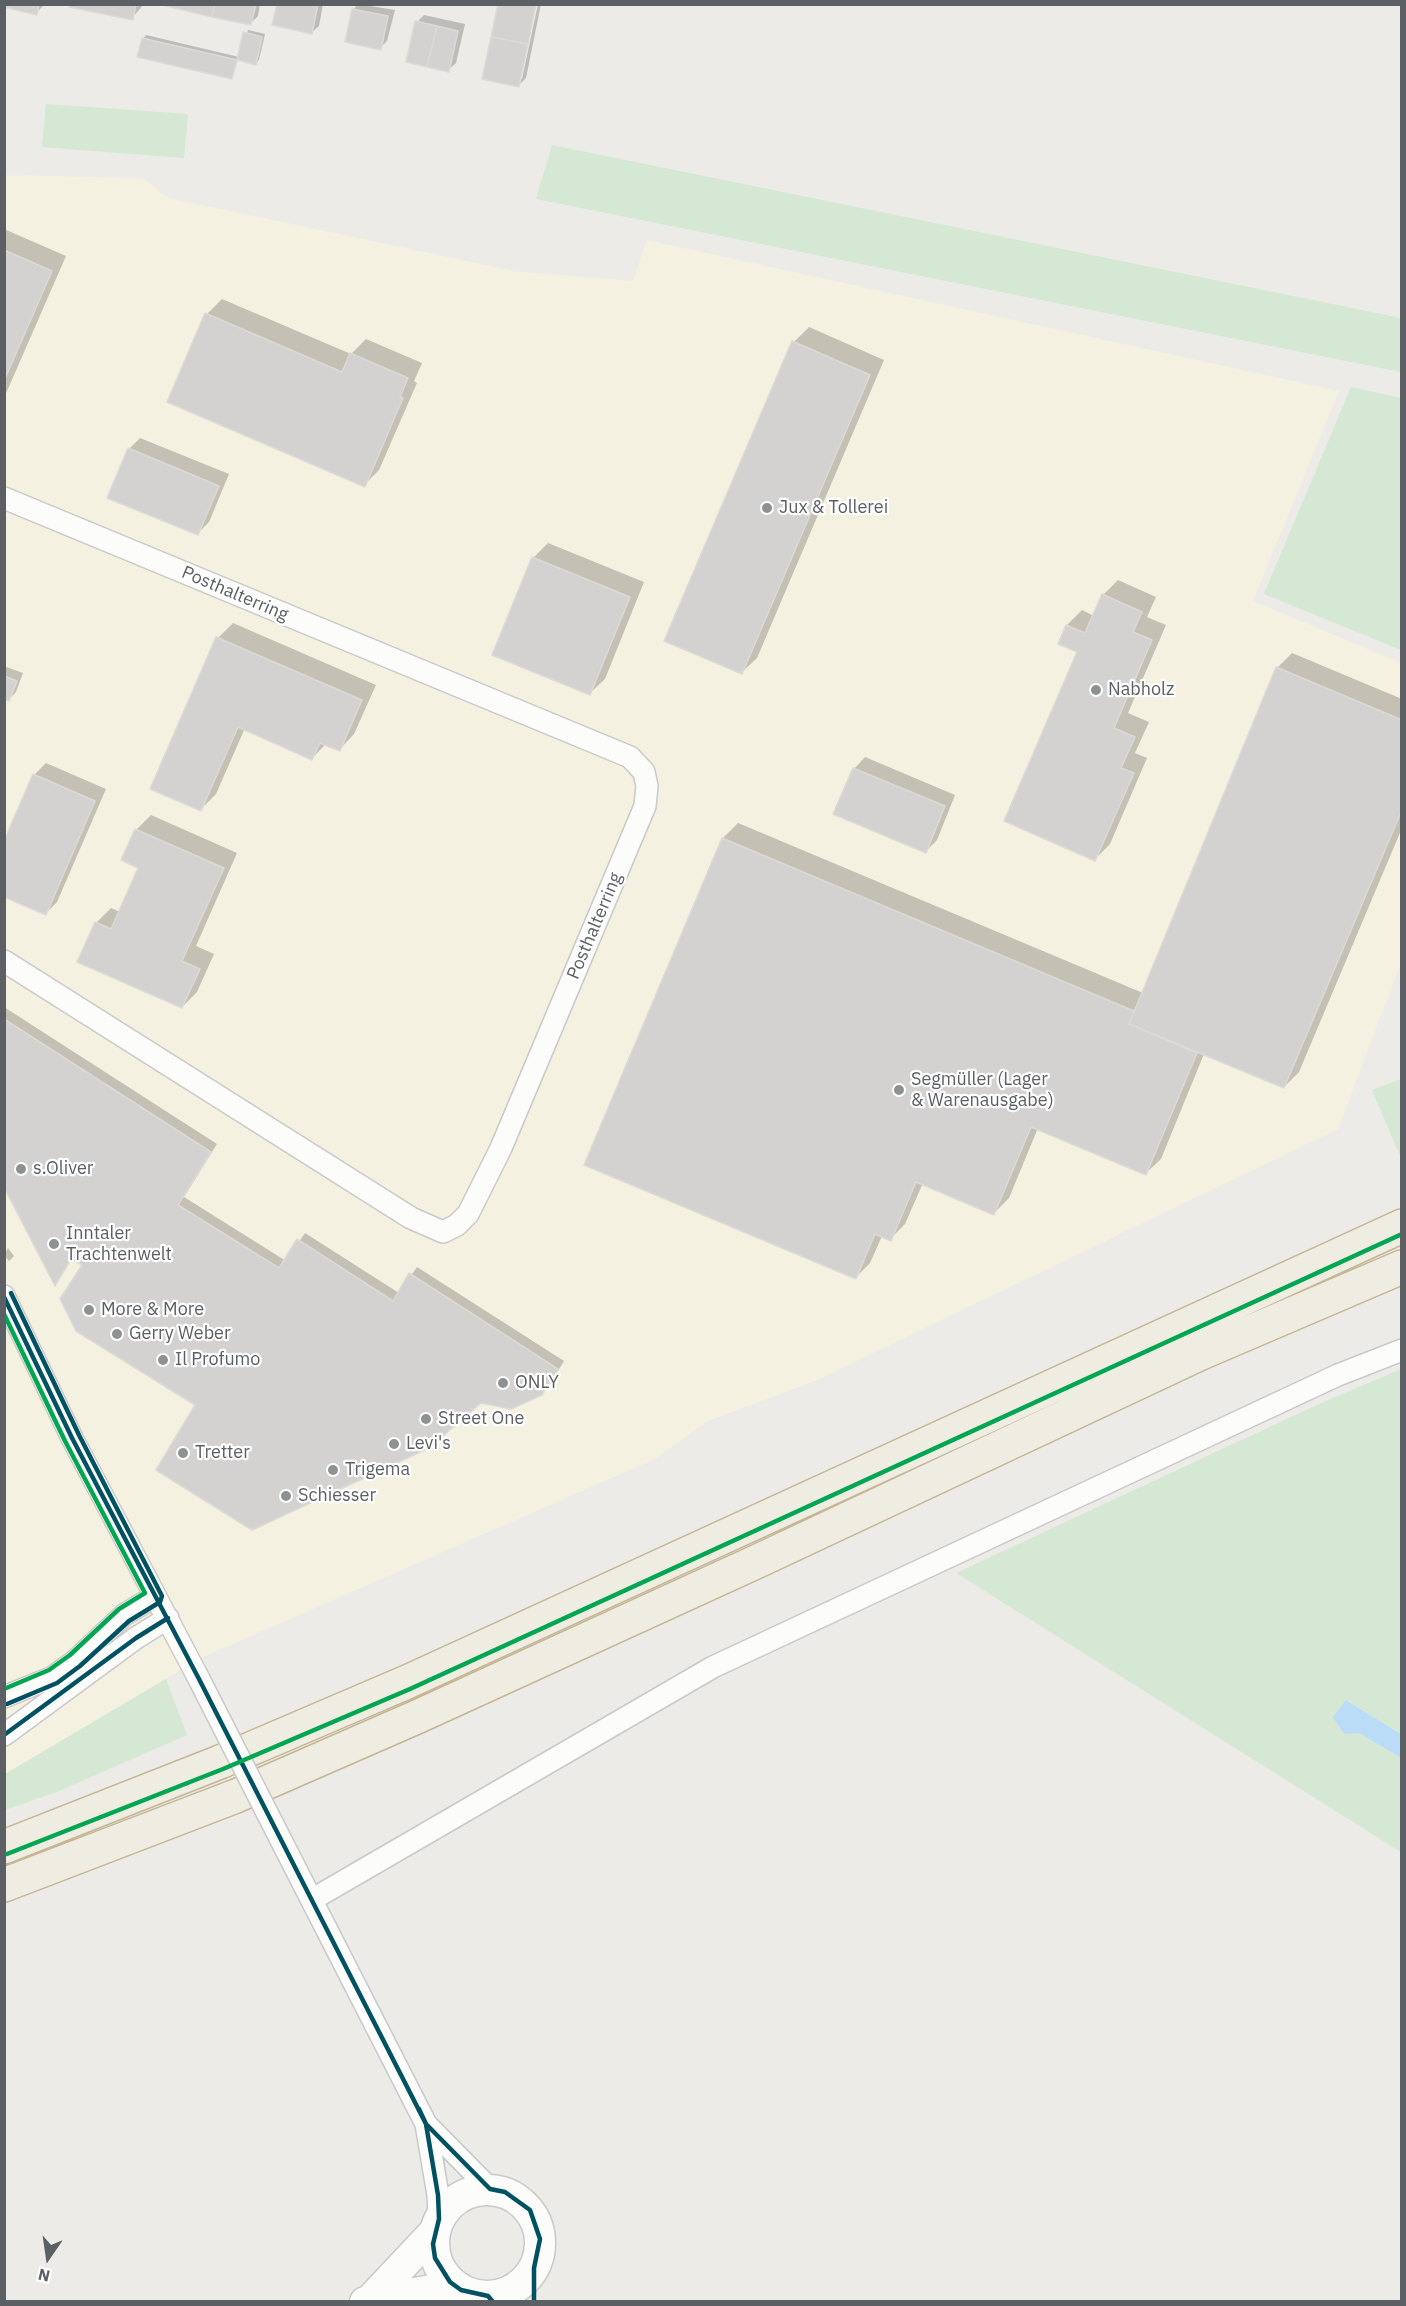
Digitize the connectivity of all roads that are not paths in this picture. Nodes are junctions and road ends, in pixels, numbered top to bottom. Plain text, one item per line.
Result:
1 (4, 498) edge
2 (4, 961) edge
3 (1401, 1226) edge
4 (1401, 1267) edge
5 (4, 1296) edge
6 (1401, 1350) edge
7 (155, 1596) junction
8 (168, 1618) junction
9 (4, 1697) edge
10 (4, 1736) edge
11 (4, 1847) edge
12 (4, 1885) edge
13 (313, 1899) junction
14 (426, 2124) junction
15 (490, 2189) junction
16 (437, 2225) junction
17 (534, 2268) junction
18 (481, 2296) edge
19 (368, 2300) edge
20 (534, 2301) edge

1 - 2 street, Posthalterring
3 - 11 highway
4 - 12 highway
5 - 7 street
6 - 13 street
7 - 8 street
7 - 9 street
8 - 10 street
8 - 13 street, bridge
13 - 14 street
14 - 15 street
14 - 16 street
15 - 16 street
15 - 17 street
16 - 18 street
16 - 19 street
17 - 18 street
17 - 20 street
18 - 19 street

